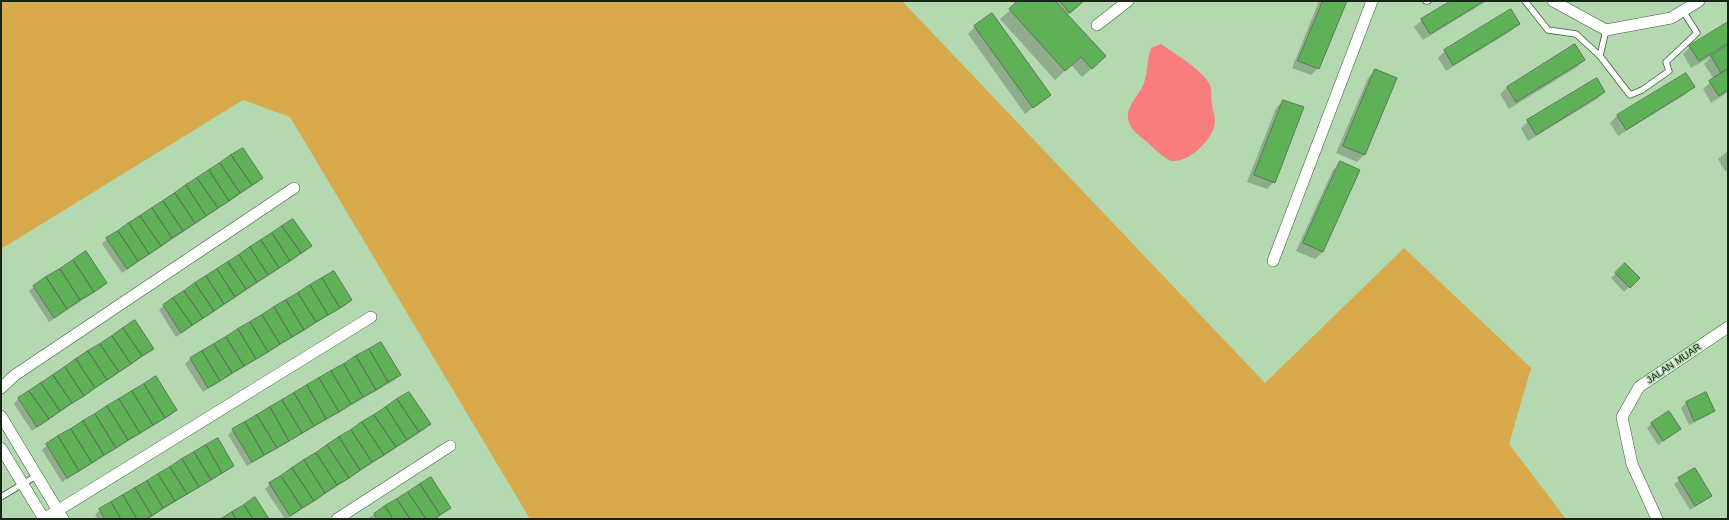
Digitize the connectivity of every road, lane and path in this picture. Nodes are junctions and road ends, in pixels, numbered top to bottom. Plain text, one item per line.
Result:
1 (1128, 1) edge
2 (1372, 1) edge
3 (1525, 1) edge
4 (1553, 1) edge
5 (1699, 1) edge
6 (1683, 11) junction
7 (1097, 25) dead end
8 (1606, 30) junction
9 (1600, 56) junction
10 (294, 188) dead end
11 (1273, 261) dead end
12 (371, 317) dead end
13 (1728, 327) edge
14 (1, 388) edge
15 (1, 416) edge
16 (450, 446) dead end
17 (1, 448) edge
18 (36, 476) junction
19 (22, 484) junction
20 (1, 497) edge
21 (60, 515) edge
22 (44, 519) edge
23 (337, 519) edge
24 (1657, 519) edge

1 - 7 street
2 - 11 street
3 - 9 lane
4 - 8 street
5 - 6 street
6 - 8 street
6 - 9 lane
8 - 9 lane
10 - 14 street
12 - 21 street
13 - 24 street, JALAN MUAR
15 - 18 street
16 - 23 street
17 - 19 street
18 - 19 lane
18 - 21 street
19 - 20 lane
19 - 22 street
21 - 22 street

